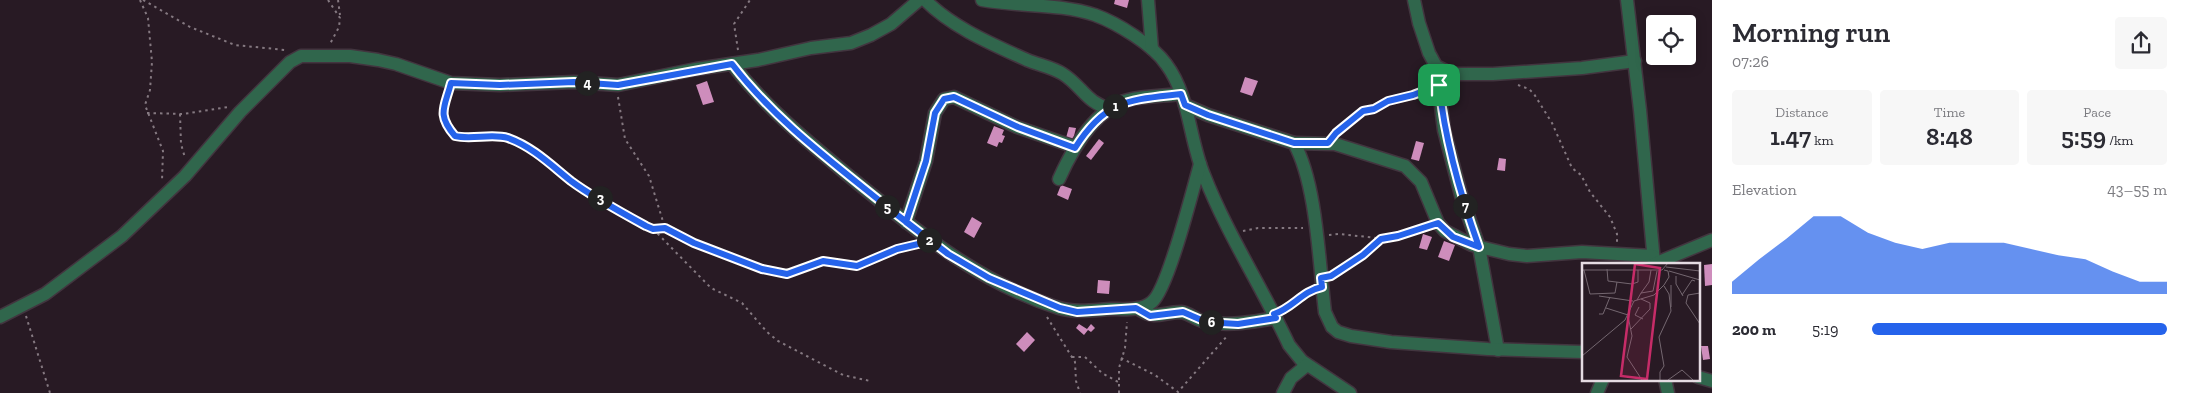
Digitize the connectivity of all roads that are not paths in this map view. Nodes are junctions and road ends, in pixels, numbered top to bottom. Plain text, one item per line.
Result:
1 (919, 0) edge
2 (925, 0) edge
3 (982, 0) edge
4 (1148, 0) edge
5 (1414, 0) edge
6 (1627, 0) edge
7 (1152, 49) junction
8 (1635, 61) junction
9 (735, 64) junction
10 (1436, 66) junction
11 (1183, 99) junction
12 (1111, 109) junction
13 (1294, 143) junction
14 (1075, 148) junction
15 (1200, 164) junction
16 (1059, 180) dead end
17 (906, 222) junction
18 (1712, 240) edge
19 (1479, 247) junction
20 (1654, 261) edge
21 (1138, 308) junction
22 (1275, 316) junction
23 (0, 317) edge
24 (1498, 350) junction
25 (1582, 352) edge
26 (1307, 365) junction
27 (1603, 380) edge
28 (1665, 380) edge
29 (1283, 393) edge
30 (1350, 393) edge
31 (1597, 393) edge
32 (1668, 393) edge

1 - 9 street
2 - 12 street
3 - 7 street
4 - 7 street
5 - 10 street
6 - 8 street
7 - 11 street
8 - 10 street
8 - 20 street
9 - 17 street
9 - 23 street
10 - 19 street
11 - 12 street
11 - 13 street
11 - 15 street
12 - 14 street
13 - 19 street
13 - 24 street
14 - 16 street
14 - 17 street
15 - 21 street
15 - 22 street
17 - 21 street
18 - 20 street
19 - 20 street
19 - 24 street
21 - 22 street
22 - 26 street
24 - 25 street
26 - 29 street
26 - 30 street
27 - 31 street
28 - 32 street

